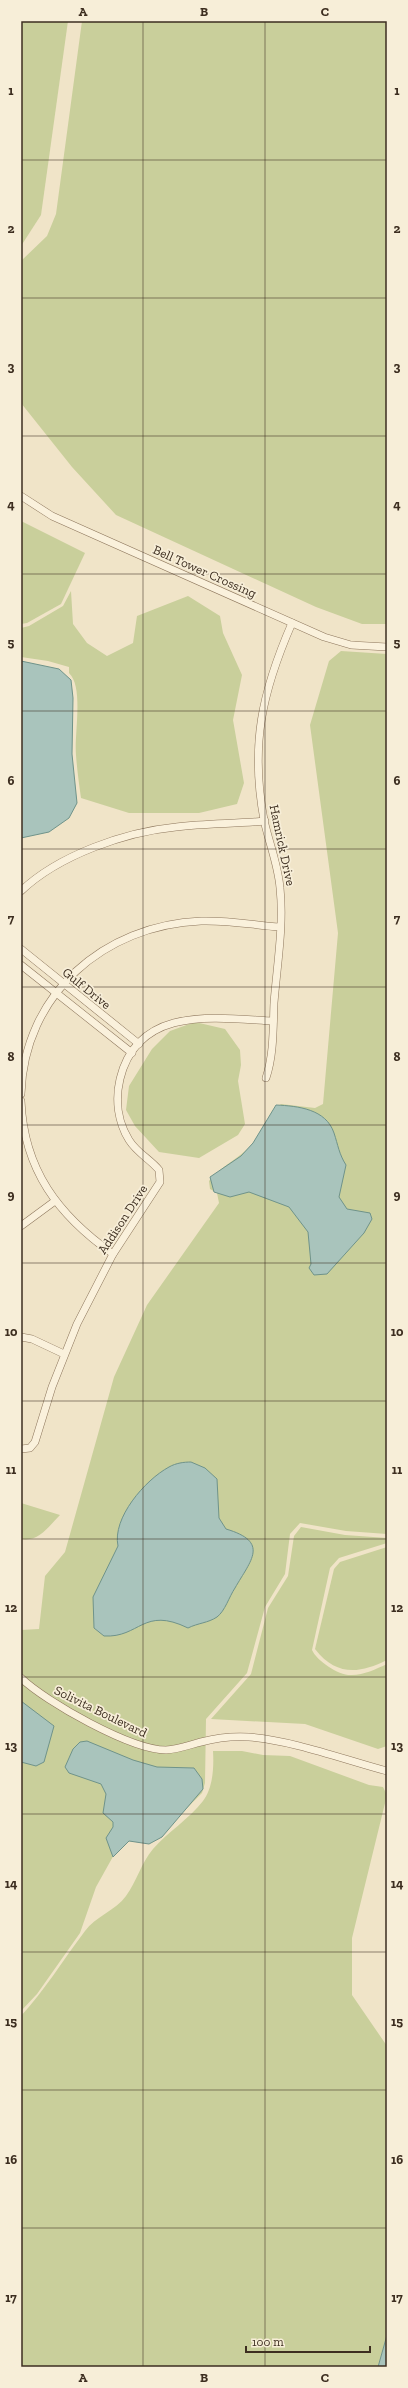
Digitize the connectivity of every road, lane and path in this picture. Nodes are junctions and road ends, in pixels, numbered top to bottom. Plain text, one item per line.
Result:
1 (21, 496) edge
2 (292, 623) junction
3 (387, 647) edge
4 (265, 821) junction
5 (21, 891) edge
6 (280, 927) junction
7 (21, 949) edge
8 (21, 965) edge
9 (62, 983) junction
10 (55, 992) junction
11 (273, 1021) junction
12 (139, 1044) junction
13 (132, 1053) junction
14 (266, 1078) dead end
15 (21, 1094) edge
16 (21, 1101) edge
17 (23, 1130) edge
18 (55, 1201) junction
19 (21, 1226) edge
20 (113, 1254) junction
21 (21, 1337) edge
22 (64, 1354) junction
23 (21, 1449) edge
24 (21, 1678) edge
25 (387, 1771) edge

1 - 2 street, Bell Tower Crossing
2 - 3 street, Bell Tower Crossing
2 - 4 street, Hamrick Drive
4 - 5 street
4 - 6 street, Hamrick Drive
6 - 9 street
6 - 11 street, Hamrick Drive
7 - 9 street, Gulf Drive
8 - 10 street, Gulf Drive
9 - 10 street
9 - 12 street, Gulf Drive
10 - 13 street, Gulf Drive
10 - 15 street
11 - 12 street, Addison Drive
11 - 14 street, Hamrick Drive
12 - 13 street, Addison Drive
13 - 20 street, Addison Drive
16 - 17 street
17 - 18 street
18 - 19 street
18 - 20 street
20 - 22 street, Addison Drive
21 - 22 street
22 - 23 street, Addison Drive
24 - 25 street, Solivita Boulevard

